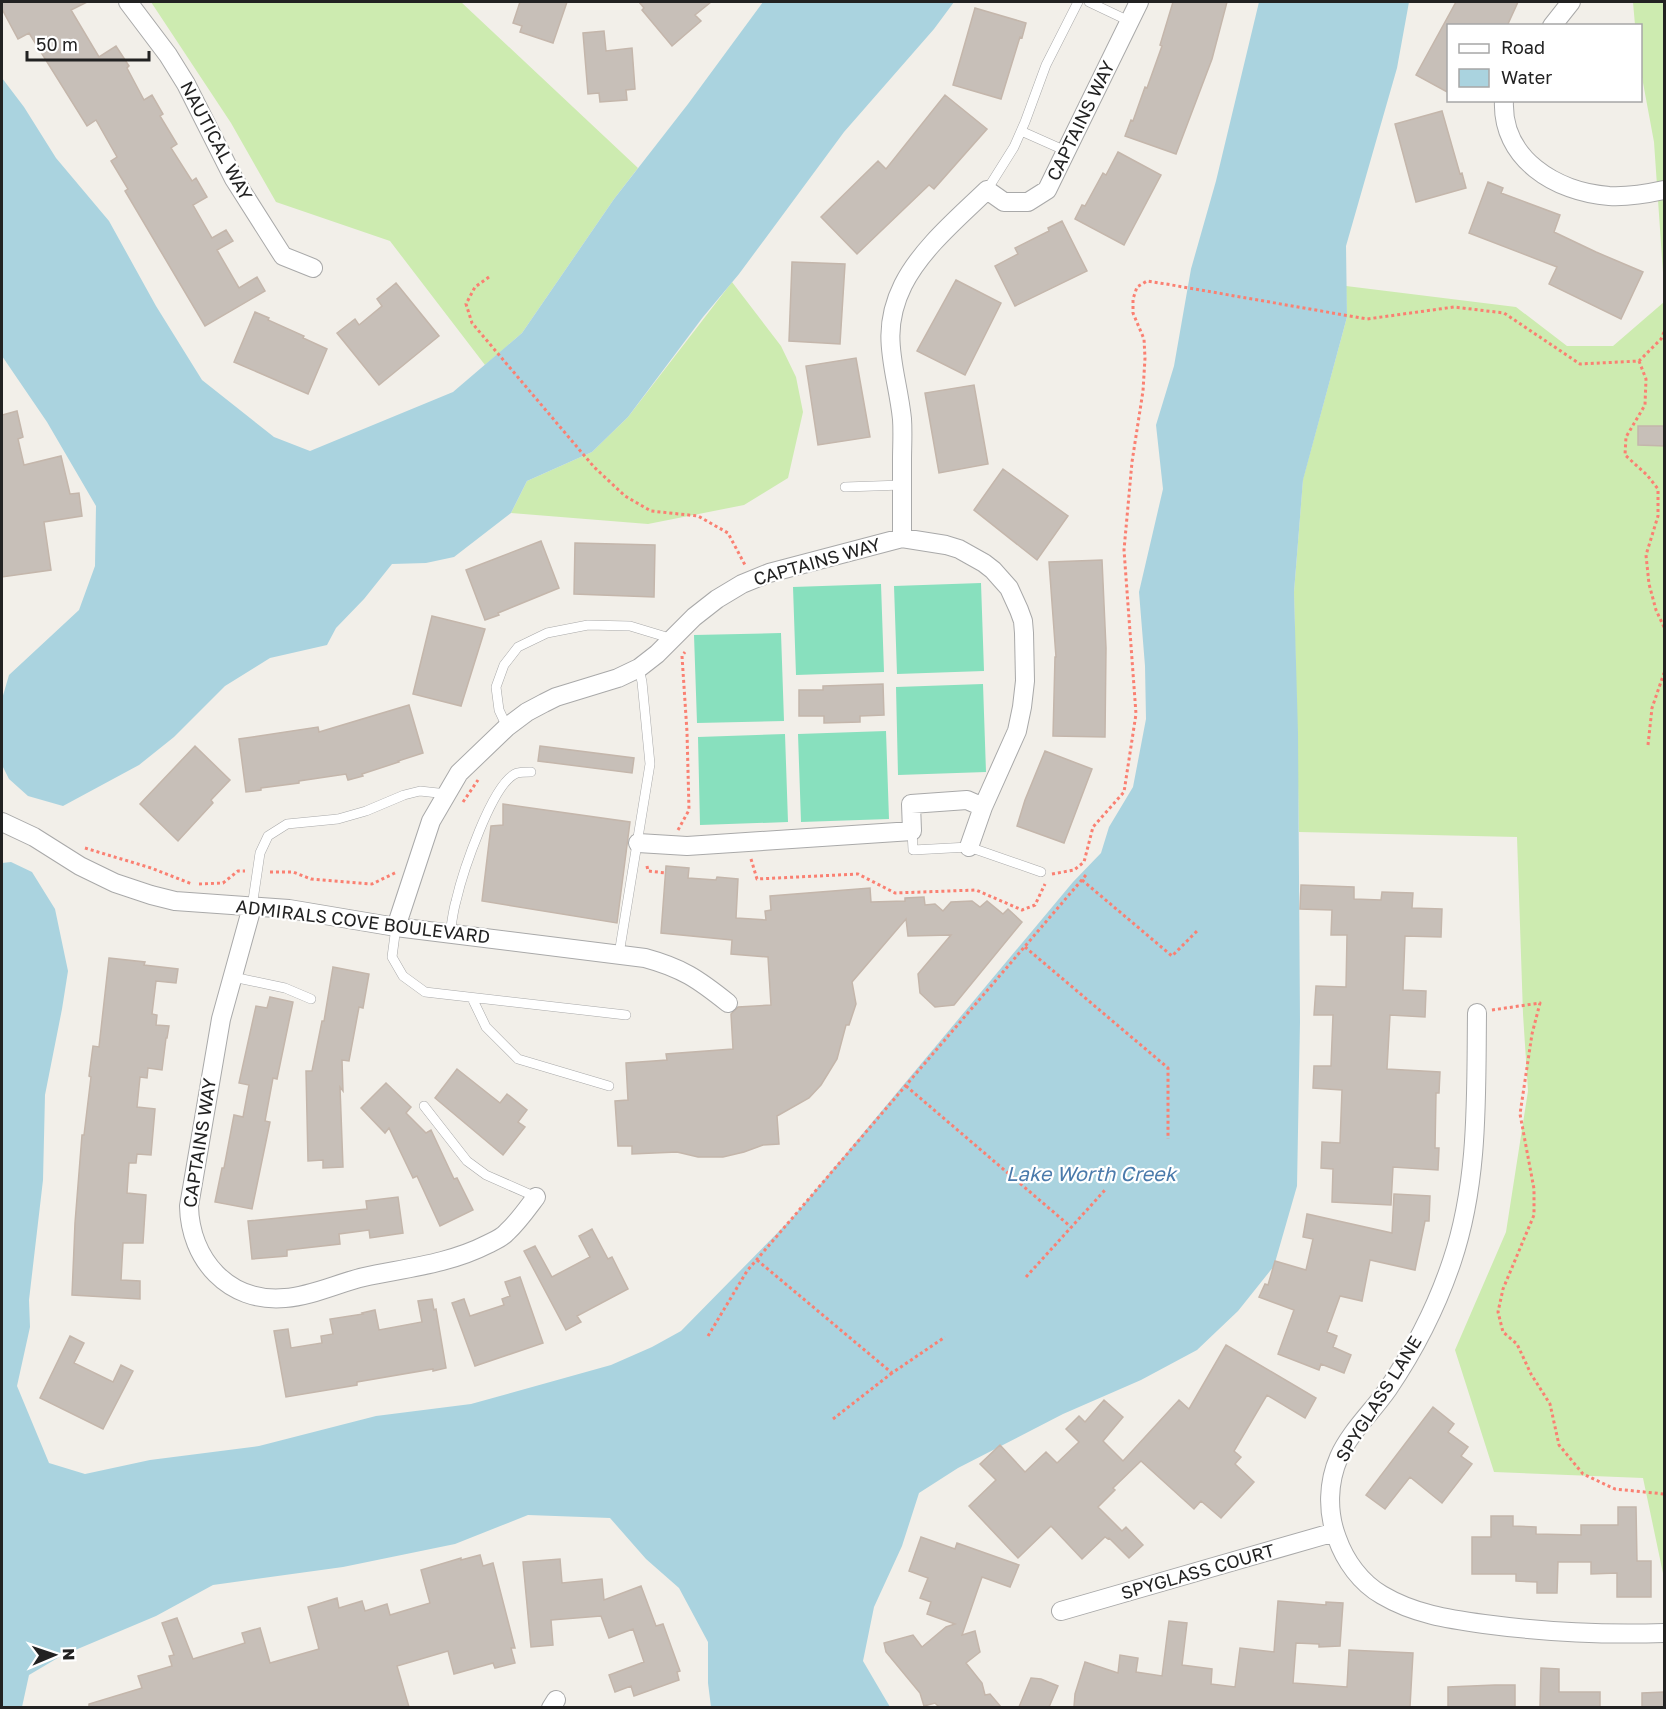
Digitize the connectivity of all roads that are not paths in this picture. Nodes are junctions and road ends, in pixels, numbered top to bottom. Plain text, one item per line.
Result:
1 (128, 2) edge
2 (1078, 2) edge
3 (1089, 2) edge
4 (1139, 2) edge
5 (1570, 2) edge
6 (1129, 21) junction
7 (1554, 24) edge
8 (1504, 102) edge
9 (1021, 131) junction
10 (1066, 151) junction
11 (987, 190) junction
12 (1665, 190) edge
13 (313, 268) dead end
14 (902, 486) junction
15 (845, 488) dead end
16 (902, 538) junction
17 (679, 644) junction
18 (639, 668) junction
19 (507, 727) junction
20 (531, 772) dead end
21 (447, 794) junction
22 (983, 807) junction
23 (2, 822) edge
24 (912, 831) junction
25 (638, 843) junction
26 (969, 847) junction
27 (1041, 872) dead end
28 (252, 907) junction
29 (396, 927) junction
30 (450, 933) junction
31 (619, 954) junction
32 (233, 977) junction
33 (471, 998) junction
34 (311, 999) dead end
35 (728, 1003) dead end
36 (1477, 1013) road end
37 (626, 1015) dead end
38 (609, 1086) dead end
39 (424, 1106) dead end
40 (536, 1197) joint
41 (1335, 1532) junction
42 (1061, 1611) dead end
43 (1665, 1633) edge

1 - 13 street, NAUTICAL WAY
2 - 9 lane
3 - 6 lane
4 - 6 street, CAPTAINS WAY
5 - 7 street
6 - 10 street, CAPTAINS WAY
8 - 12 street
9 - 10 lane
9 - 11 lane
10 - 11 street, CAPTAINS WAY
11 - 14 street, CAPTAINS WAY
14 - 15 lane
14 - 16 street, CAPTAINS WAY
16 - 17 street, CAPTAINS WAY
16 - 22 street, CAPTAINS WAY
17 - 18 street, CAPTAINS WAY
17 - 19 lane
18 - 19 street, CAPTAINS WAY
18 - 25 lane
19 - 21 street, CAPTAINS WAY
20 - 30 lane
21 - 28 lane
21 - 29 street, CAPTAINS WAY
22 - 24 street
22 - 26 street, CAPTAINS WAY
23 - 28 street, ADMIRALS COVE BOULEVARD
24 - 25 street
24 - 26 lane
25 - 31 lane
26 - 27 lane
28 - 29 street, ADMIRALS COVE BOULEVARD
28 - 32 street, CAPTAINS WAY
29 - 30 street, ADMIRALS COVE BOULEVARD
29 - 33 lane
30 - 31 street, ADMIRALS COVE BOULEVARD
31 - 35 street, ADMIRALS COVE BOULEVARD
32 - 34 lane
32 - 40 street, CAPTAINS WAY
33 - 37 lane
33 - 38 lane
36 - 41 street, SPYGLASS LANE
39 - 40 lane
41 - 42 street, SPYGLASS COURT
41 - 43 street, SPYGLASS LANE

